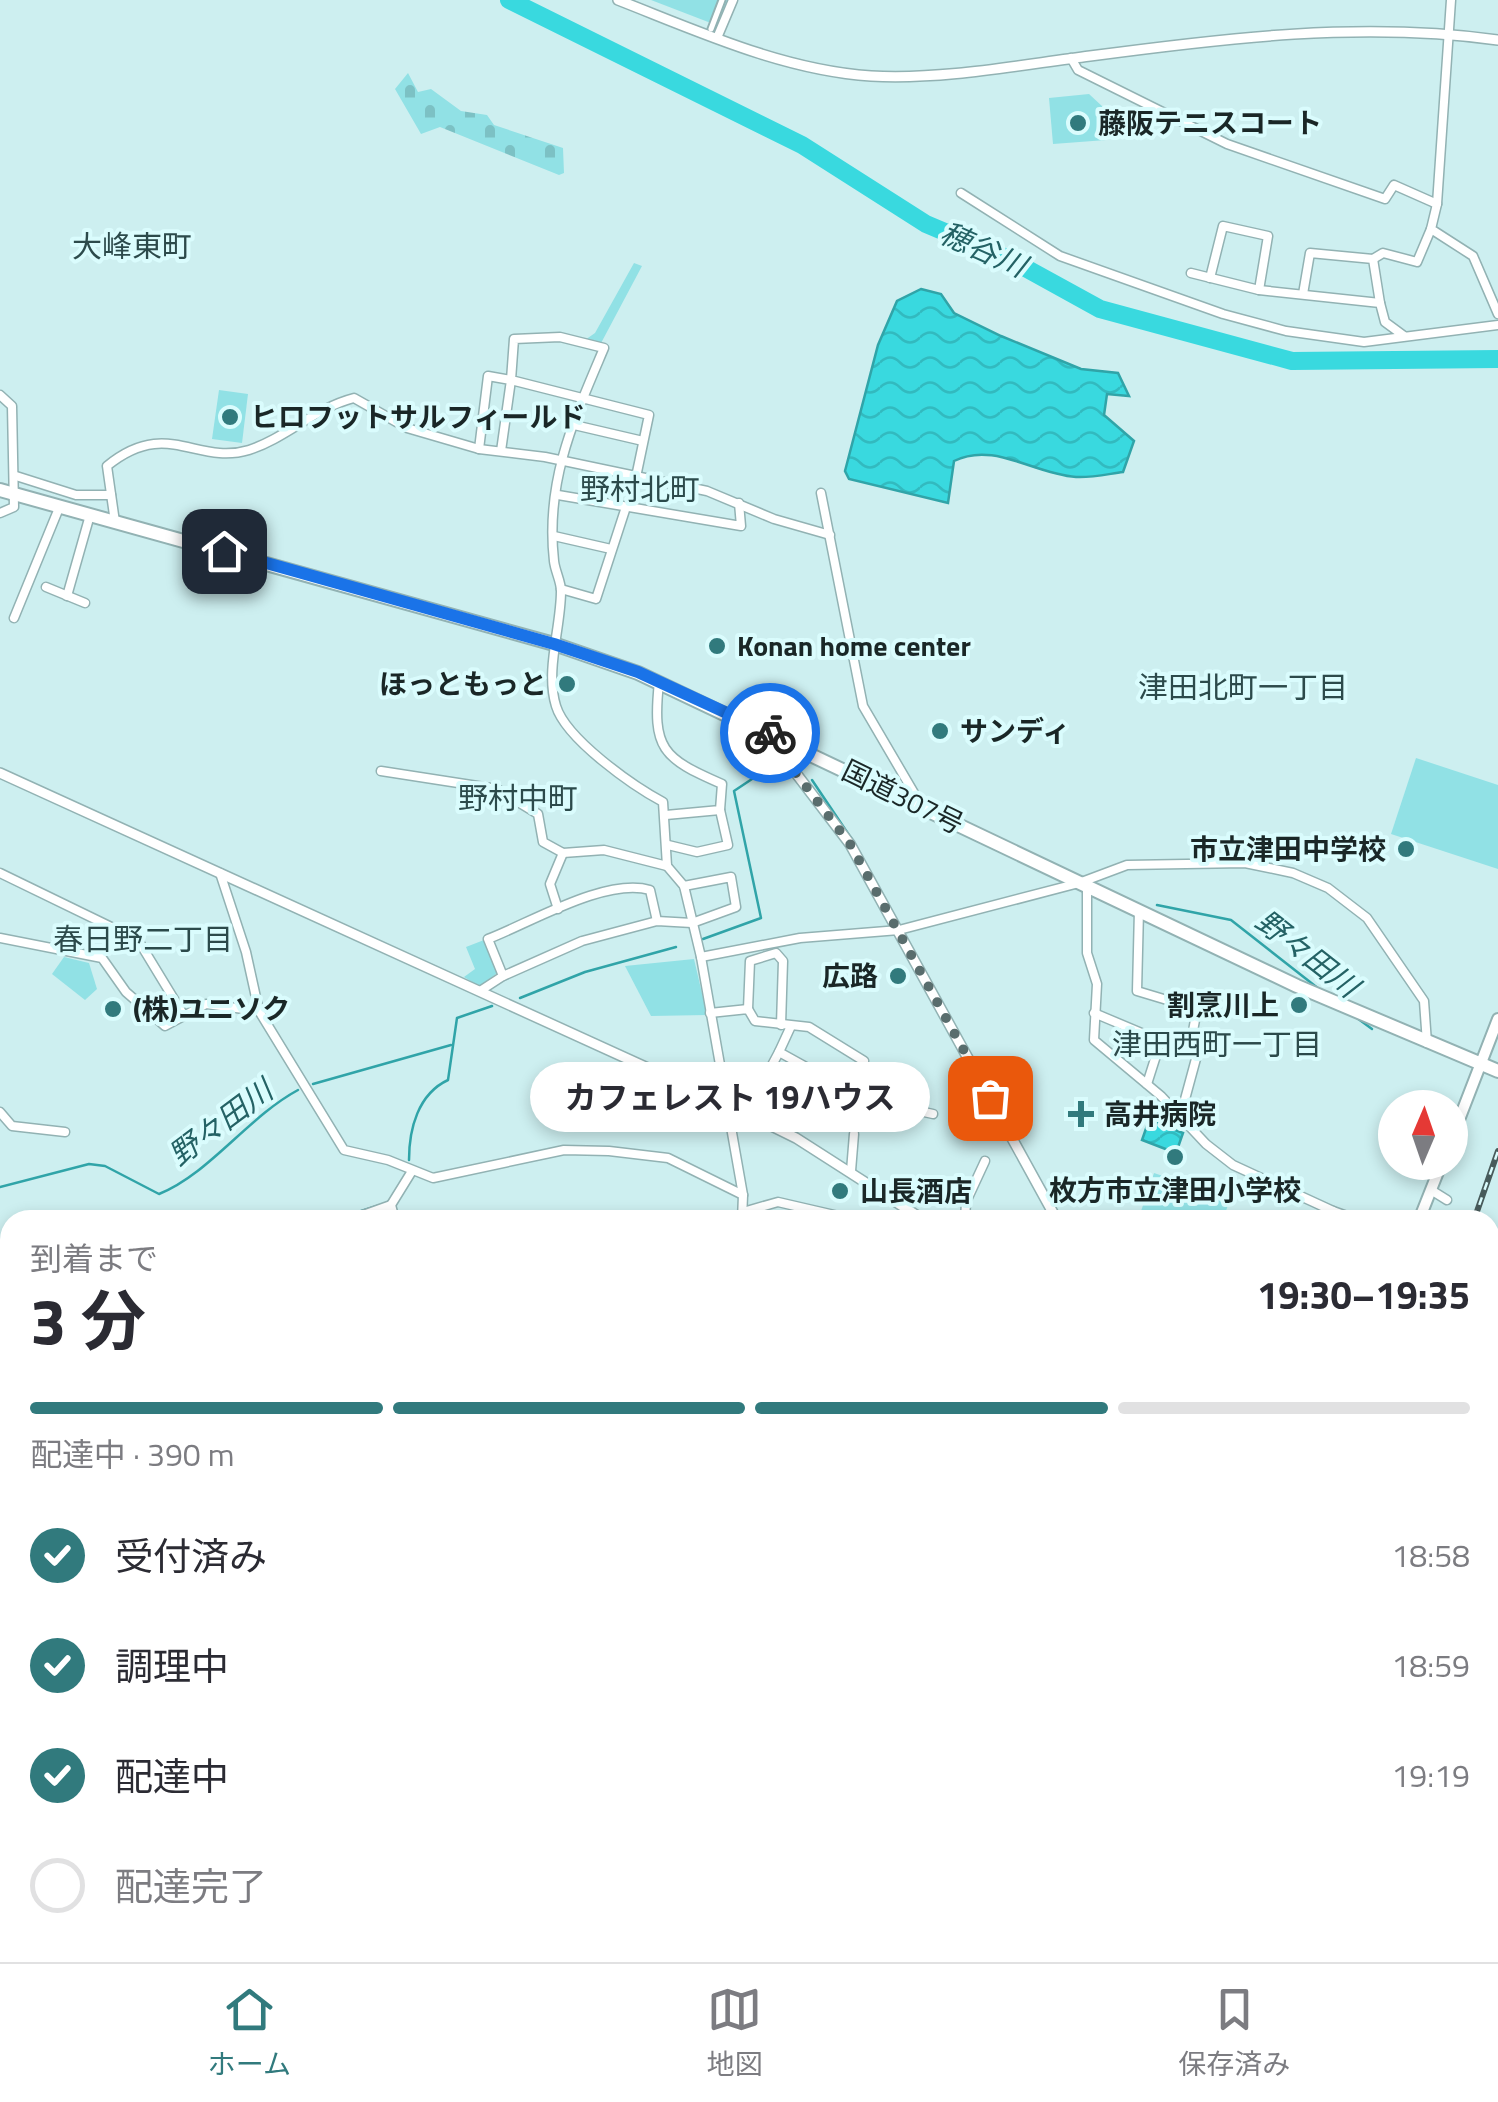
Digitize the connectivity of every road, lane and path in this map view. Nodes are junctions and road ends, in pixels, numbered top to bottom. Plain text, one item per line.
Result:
1 (618, 0) edge
2 (722, 0) edge
3 (733, 0) edge
4 (1451, 0) edge
5 (714, 34) junction
6 (1448, 34) junction
7 (1498, 40) edge
8 (1071, 58) junction
9 (961, 192) dead end
10 (1437, 204) junction
11 (1431, 229) junction
12 (1373, 260) junction
13 (1191, 273) dead end
14 (1210, 278) junction
15 (1259, 290) junction
16 (1304, 294) junction
17 (1380, 303) junction
18 (1498, 314) edge
19 (1498, 324) edge
20 (1404, 336) junction
21 (511, 380) junction
22 (0, 395) edge
23 (582, 399) junction
24 (570, 424) junction
25 (642, 441) junction
26 (479, 449) junction
27 (501, 451) junction
28 (560, 462) junction
29 (16, 476) junction
30 (636, 477) junction
31 (0, 490) edge
32 (821, 493) dead end
33 (15, 494) junction
34 (112, 495) junction
35 (558, 495) junction
36 (739, 503) junction
37 (626, 507) junction
38 (59, 508) junction
39 (0, 513) edge
40 (90, 515) junction
41 (116, 522) junction
42 (830, 535) junction
43 (554, 536) junction
44 (612, 549) junction
45 (46, 587) dead end
46 (561, 590) junction
47 (67, 596) junction
48 (85, 604) dead end
49 (14, 618) dead end
50 (554, 644) junction
51 (659, 682) junction
52 (785, 741) junction
53 (381, 771) dead end
54 (0, 773) edge
55 (921, 805) junction
56 (720, 810) junction
57 (666, 815) junction
58 (668, 845) junction
59 (562, 853) junction
60 (667, 866) junction
61 (0, 872) edge
62 (220, 873) junction
63 (1083, 885) junction
64 (684, 886) junction
65 (558, 908) junction
66 (1136, 909) junction
67 (657, 922) junction
68 (692, 923) junction
69 (900, 930) junction
70 (0, 938) edge
71 (701, 957) junction
72 (503, 976) junction
73 (480, 992) junction
74 (748, 1009) junction
75 (258, 1011) junction
76 (710, 1012) junction
77 (1094, 1013) junction
78 (183, 1014) junction
79 (1498, 1019) edge
80 (786, 1025) junction
81 (1161, 1040) junction
82 (1426, 1042) junction
83 (778, 1052) junction
84 (1189, 1053) junction
85 (1482, 1064) junction
86 (772, 1067) dead end
87 (1498, 1071) edge
88 (1147, 1084) junction
89 (844, 1088) junction
90 (1468, 1099) edge
91 (728, 1105) junction
92 (0, 1112) edge
93 (934, 1114) dead end
94 (1181, 1114) dead end
95 (65, 1132) dead end
96 (854, 1134) dead end
97 (985, 1161) dead end
98 (412, 1171) junction
99 (851, 1172) junction
100 (1435, 1180) edge
101 (1431, 1190) junction
102 (743, 1195) junction
103 (1447, 1200) dead end
104 (391, 1206) junction
105 (379, 1210) edge
106 (392, 1210) edge
107 (742, 1210) edge
108 (757, 1210) edge
109 (813, 1210) edge
110 (909, 1210) edge
111 (966, 1210) edge
112 (1052, 1210) edge
113 (1320, 1210) edge
114 (1423, 1210) edge

1 - 5 street
2 - 5 street
3 - 5 street
4 - 6 street
5 - 8 street
6 - 7 street
6 - 8 street
6 - 10 street
8 - 10 street
9 - 20 street
10 - 11 street
11 - 12 street
11 - 18 street
12 - 16 street
12 - 17 street
13 - 14 street
14 - 15 street
14 - 15 street
15 - 16 street
16 - 17 street
17 - 20 street
19 - 20 street
21 - 23 street
21 - 23 street
21 - 26 street
21 - 27 street
22 - 29 street
23 - 24 street
23 - 25 street
24 - 25 street
24 - 28 street
25 - 30 street
26 - 27 street
26 - 34 street
27 - 28 street
28 - 30 street
28 - 35 street
29 - 33 street
29 - 34 street
30 - 36 street
31 - 33 highway, 国道307号
32 - 42 street
33 - 38 highway, 国道307号
33 - 39 street
34 - 41 street
35 - 37 street
35 - 43 street
36 - 37 street
36 - 42 street
37 - 44 street
38 - 40 highway, 国道307号
38 - 49 street
40 - 41 highway, 国道307号
40 - 47 street
41 - 50 highway, 国道307号
42 - 55 street
43 - 44 street
43 - 46 street
44 - 46 street
45 - 47 street
46 - 50 street
47 - 48 street
50 - 51 highway, 国道307号
50 - 57 street
51 - 52 highway, 国道307号
51 - 56 street
52 - 55 highway, 国道307号
52 - 69 street
53 - 59 street
54 - 62 street
55 - 63 highway, 国道307号
56 - 57 street
56 - 58 street
57 - 58 street
58 - 60 street
59 - 60 street
59 - 65 street
60 - 64 street
61 - 78 street
62 - 73 street
62 - 75 street
63 - 66 highway, 国道307号
63 - 69 street
63 - 77 street
63 - 82 street
64 - 68 street
64 - 68 street
65 - 67 street
65 - 72 street
66 - 82 highway, 国道307号
66 - 84 street
67 - 68 street
67 - 72 street
68 - 71 street
69 - 71 street
69 - 112 street
70 - 78 street
71 - 76 street
72 - 73 street
73 - 91 street
74 - 76 street
74 - 80 street
74 - 80 street
75 - 78 street
75 - 98 street
76 - 91 street
77 - 81 street
77 - 88 street
79 - 85 main road
80 - 83 street
80 - 89 street
81 - 84 street
81 - 88 street
82 - 85 highway, 国道307号
83 - 86 street
83 - 89 street
84 - 94 street
85 - 87 highway, 国道307号
85 - 90 main road
88 - 113 street
89 - 93 street
91 - 99 street
91 - 102 street
92 - 95 street
96 - 99 street
97 - 111 street
98 - 102 street
98 - 104 street
99 - 110 street
100 - 101 main road
101 - 103 street
101 - 114 main road
102 - 107 street
104 - 105 street
104 - 106 street
108 - 109 street

